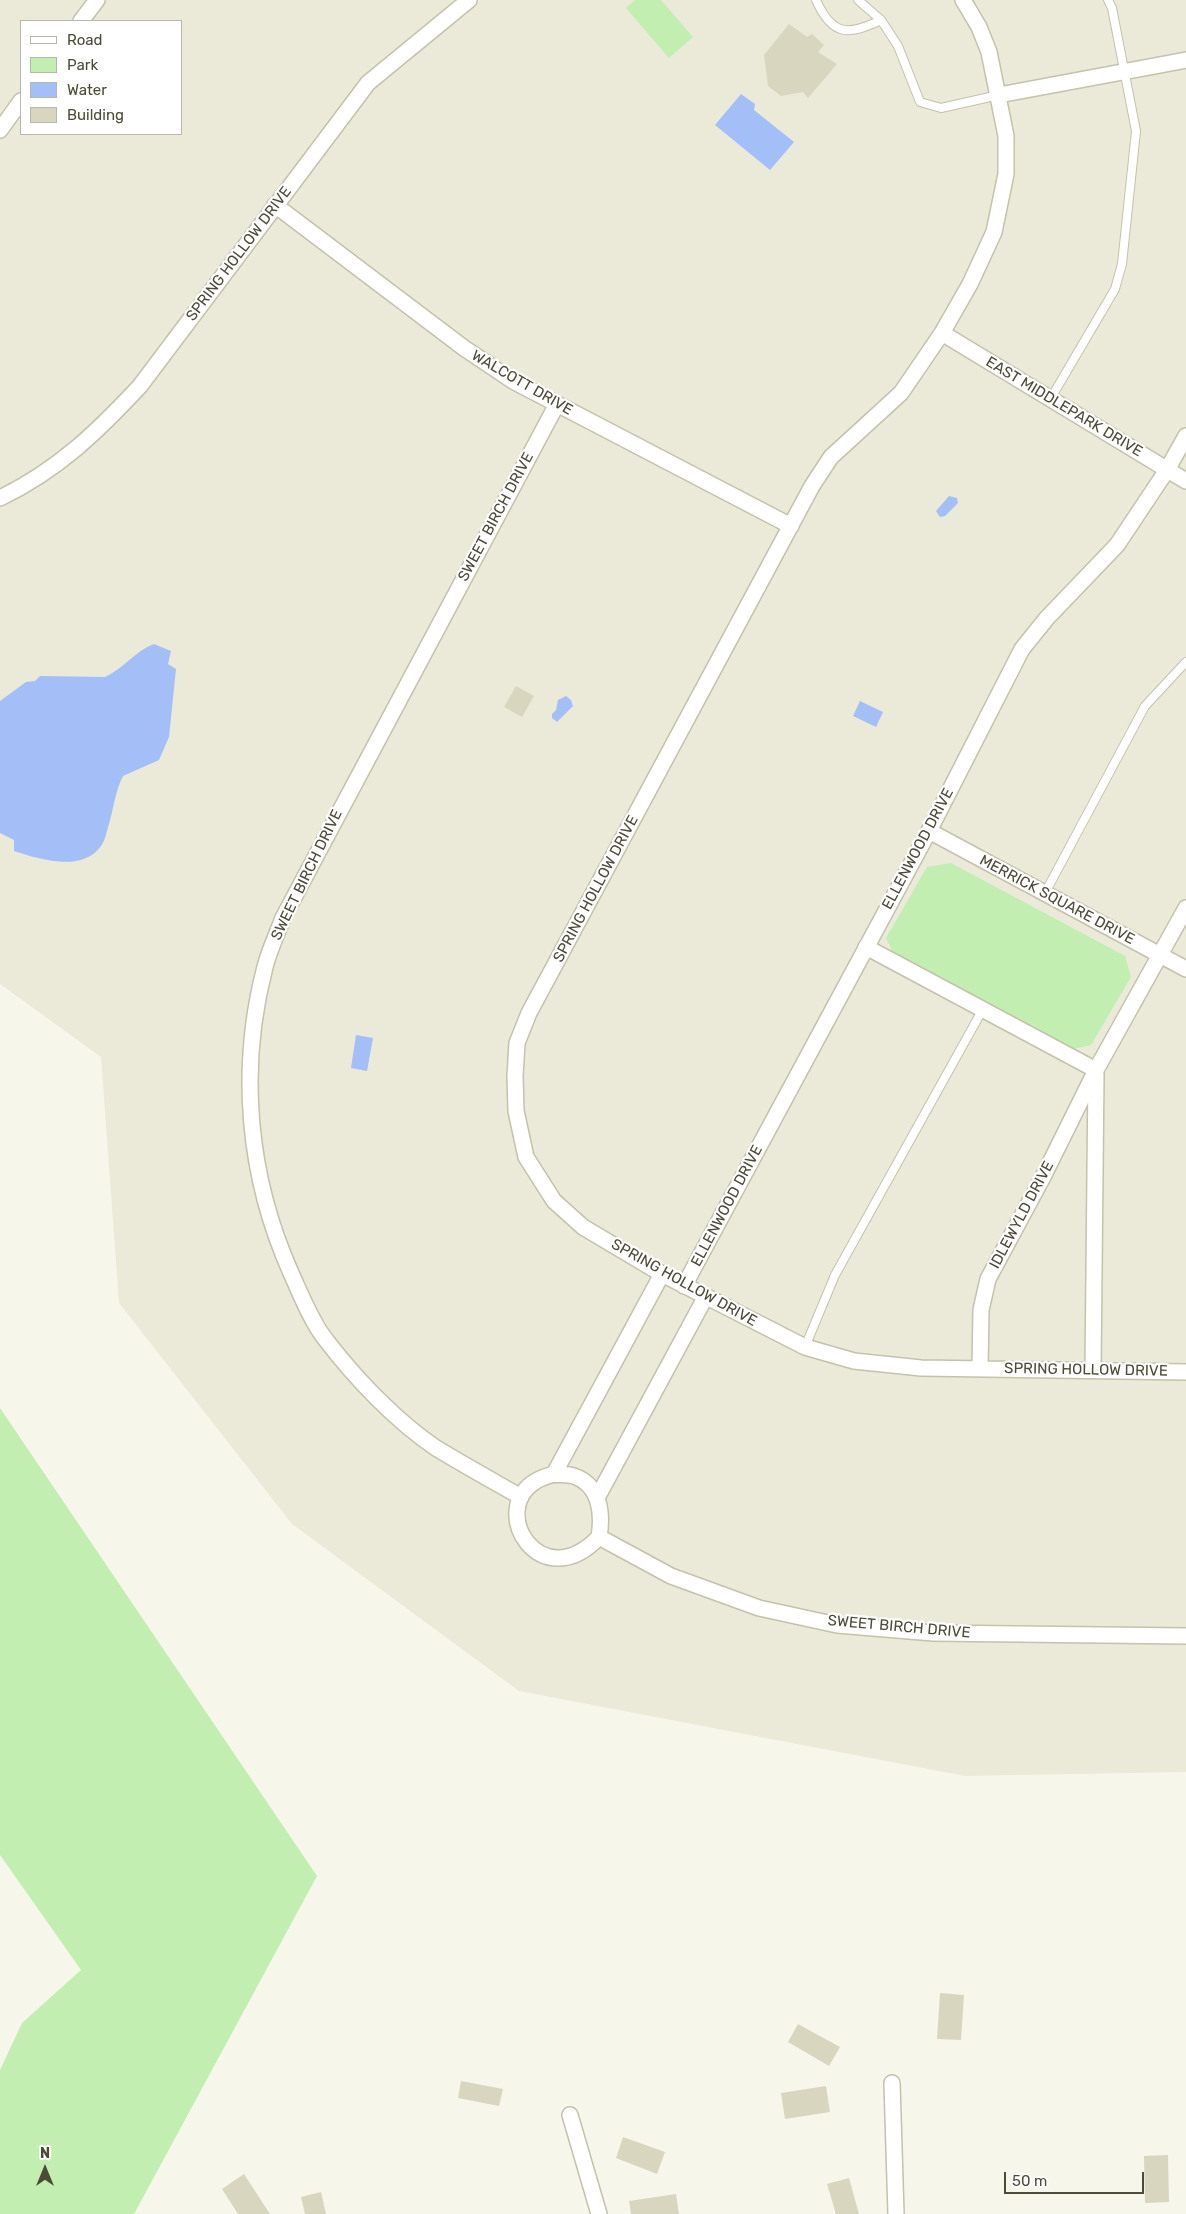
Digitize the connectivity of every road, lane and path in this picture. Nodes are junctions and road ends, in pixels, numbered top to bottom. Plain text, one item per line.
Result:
1 (97, 0) edge
2 (469, 0) edge
3 (816, 0) edge
4 (858, 0) edge
5 (963, 0) edge
6 (1108, 0) edge
7 (82, 20) edge
8 (881, 20) junction
9 (1186, 60) edge
10 (1125, 71) junction
11 (999, 94) junction
12 (20, 103) edge
13 (0, 130) edge
14 (275, 205) junction
15 (942, 333) junction
16 (1051, 398) junction
17 (557, 404) junction
18 (1186, 436) edge
19 (1167, 470) junction
20 (1186, 481) edge
21 (0, 498) edge
22 (791, 526) junction
23 (1186, 662) edge
24 (929, 831) junction
25 (1045, 893) junction
26 (1186, 908) edge
27 (866, 947) junction
28 (1161, 956) junction
29 (1186, 969) edge
30 (982, 1009) junction
31 (1096, 1070) junction
32 (662, 1274) junction
33 (684, 1286) junction
34 (705, 1298) junction
35 (805, 1347) junction
36 (980, 1368) junction
37 (1093, 1370) junction
38 (1186, 1372) edge
39 (554, 1474) junction
40 (521, 1497) junction
41 (596, 1498) junction
42 (599, 1537) junction
43 (1186, 1636) edge
44 (892, 2083) dead end
45 (570, 2115) dead end
46 (599, 2214) edge
47 (896, 2214) edge

1 - 7 street
2 - 14 street, SPRING HOLLOW DRIVE
3 - 8 lane
4 - 8 lane
5 - 11 street, SPRING HOLLOW DRIVE
6 - 10 lane
8 - 11 lane
9 - 10 street
10 - 11 street
10 - 16 lane
11 - 15 street, SPRING HOLLOW DRIVE
12 - 13 street
14 - 17 street, WALCOTT DRIVE
14 - 21 street, SPRING HOLLOW DRIVE
15 - 16 street, EAST MIDDLEPARK DRIVE
15 - 22 street, SPRING HOLLOW DRIVE
16 - 19 street, EAST MIDDLEPARK DRIVE
17 - 22 street, WALCOTT DRIVE
17 - 40 street, SWEET BIRCH DRIVE
18 - 19 street, ELLENWOOD DRIVE
19 - 20 street, EAST MIDDLEPARK DRIVE
19 - 24 street, ELLENWOOD DRIVE
22 - 32 street, SPRING HOLLOW DRIVE
23 - 25 lane
24 - 25 street, MERRICK SQUARE DRIVE
24 - 27 street, ELLENWOOD DRIVE
25 - 28 street, MERRICK SQUARE DRIVE
26 - 28 street, IDLEWYLD DRIVE
27 - 30 street
27 - 33 street, ELLENWOOD DRIVE
28 - 29 street, MERRICK SQUARE DRIVE
28 - 31 street, IDLEWYLD DRIVE
30 - 31 street
30 - 35 lane
31 - 36 street, IDLEWYLD DRIVE
31 - 37 street, IDLEWYLD DRIVE
32 - 33 street, SPRING HOLLOW DRIVE
32 - 39 street
33 - 34 street, SPRING HOLLOW DRIVE
34 - 35 street, SPRING HOLLOW DRIVE
34 - 41 street
35 - 36 street, SPRING HOLLOW DRIVE
36 - 37 street, SPRING HOLLOW DRIVE
37 - 38 street, SPRING HOLLOW DRIVE
39 - 40 street
39 - 41 street
40 - 42 street
41 - 42 street
42 - 43 street, SWEET BIRCH DRIVE
44 - 47 street
45 - 46 street

